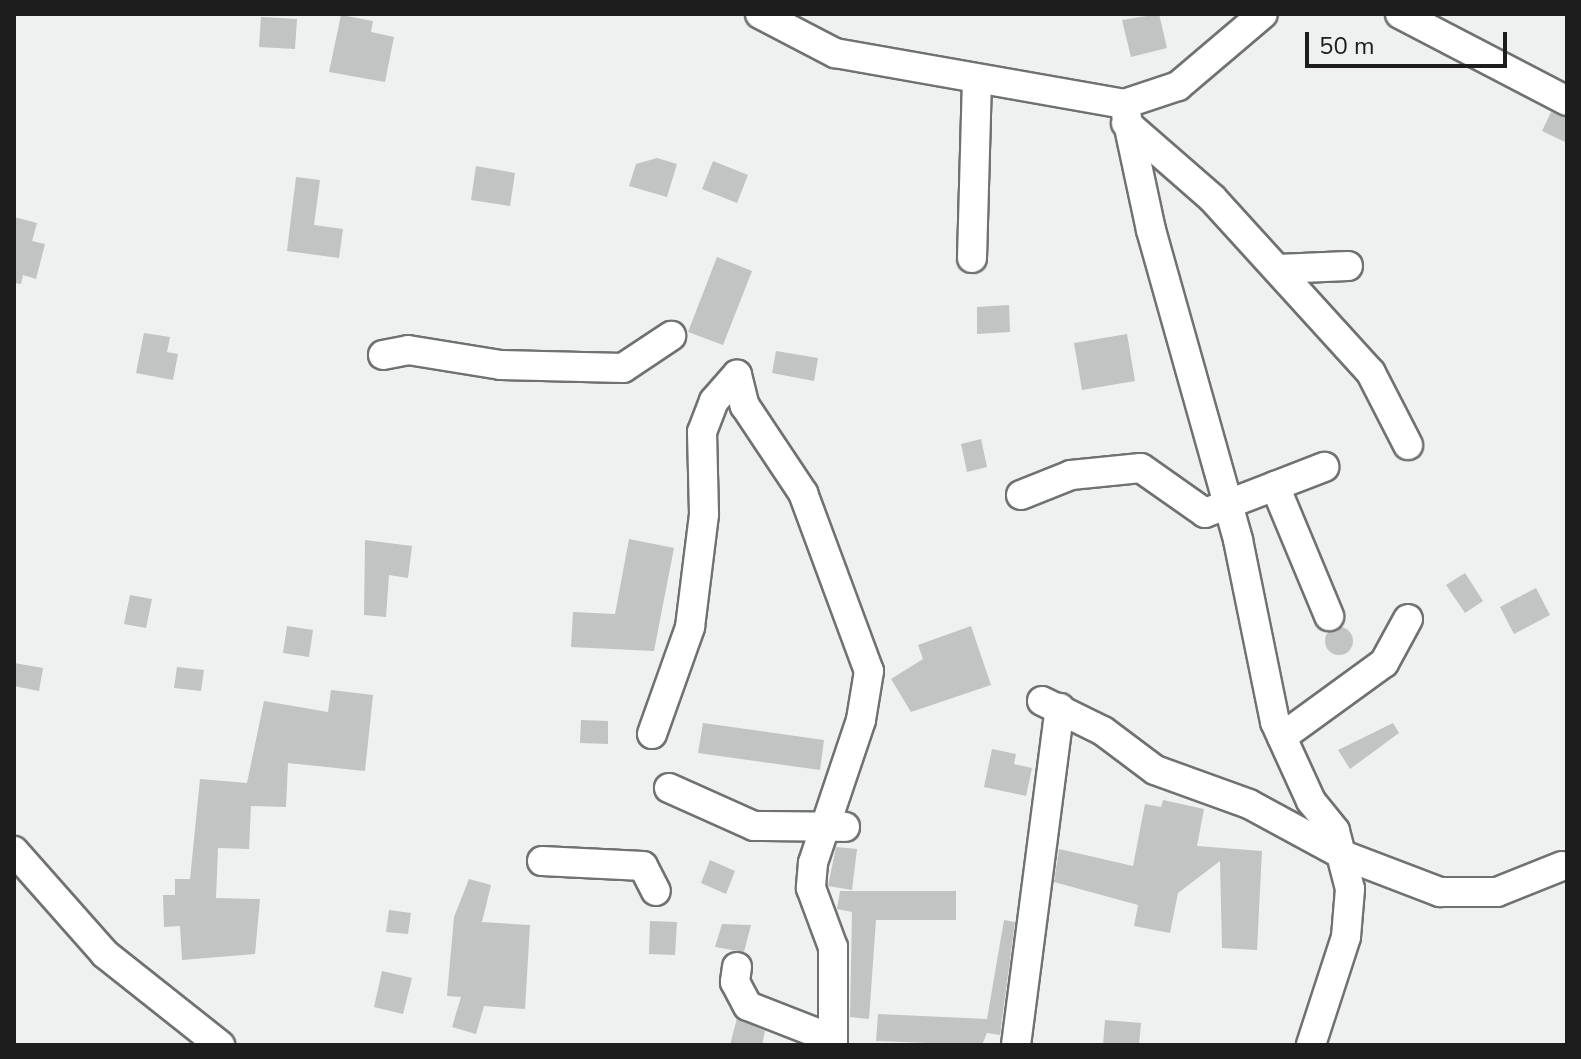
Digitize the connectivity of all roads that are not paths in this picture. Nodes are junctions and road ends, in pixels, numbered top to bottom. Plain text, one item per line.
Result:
1 (760, 14) edge
2 (1263, 14) edge
3 (1400, 14) edge
4 (977, 83) junction
5 (1567, 101) edge
6 (1125, 114) junction
7 (972, 258) dead end
8 (1348, 266) dead end
9 (1278, 269) junction
10 (671, 336) dead end
11 (383, 355) dead end
12 (1408, 445) dead end
13 (1324, 467) dead end
14 (1275, 486) junction
15 (1021, 495) dead end
16 (1228, 503) junction
17 (1329, 616) dead end
18 (1408, 619) dead end
19 (652, 734) dead end
20 (1282, 737) junction
21 (669, 788) dead end
22 (835, 828) junction
23 (14, 851) edge
24 (1343, 855) junction
25 (542, 861) dead end
26 (1562, 866) dead end
27 (656, 891) dead end
28 (737, 967) dead end
29 (832, 1042) edge
30 (220, 1045) edge
31 (1016, 1045) edge
32 (1311, 1045) edge

1 - 4 street
2 - 6 street
3 - 5 street
4 - 6 street
4 - 7 street
6 - 9 street
6 - 16 street
8 - 9 street
9 - 12 street
10 - 11 street
13 - 14 street
14 - 16 street
14 - 17 street
15 - 16 street
16 - 20 street
18 - 20 street
19 - 22 street
20 - 24 street
21 - 22 street
22 - 29 street
23 - 30 street
24 - 26 street
24 - 31 street
24 - 32 street
25 - 27 street
28 - 29 street

